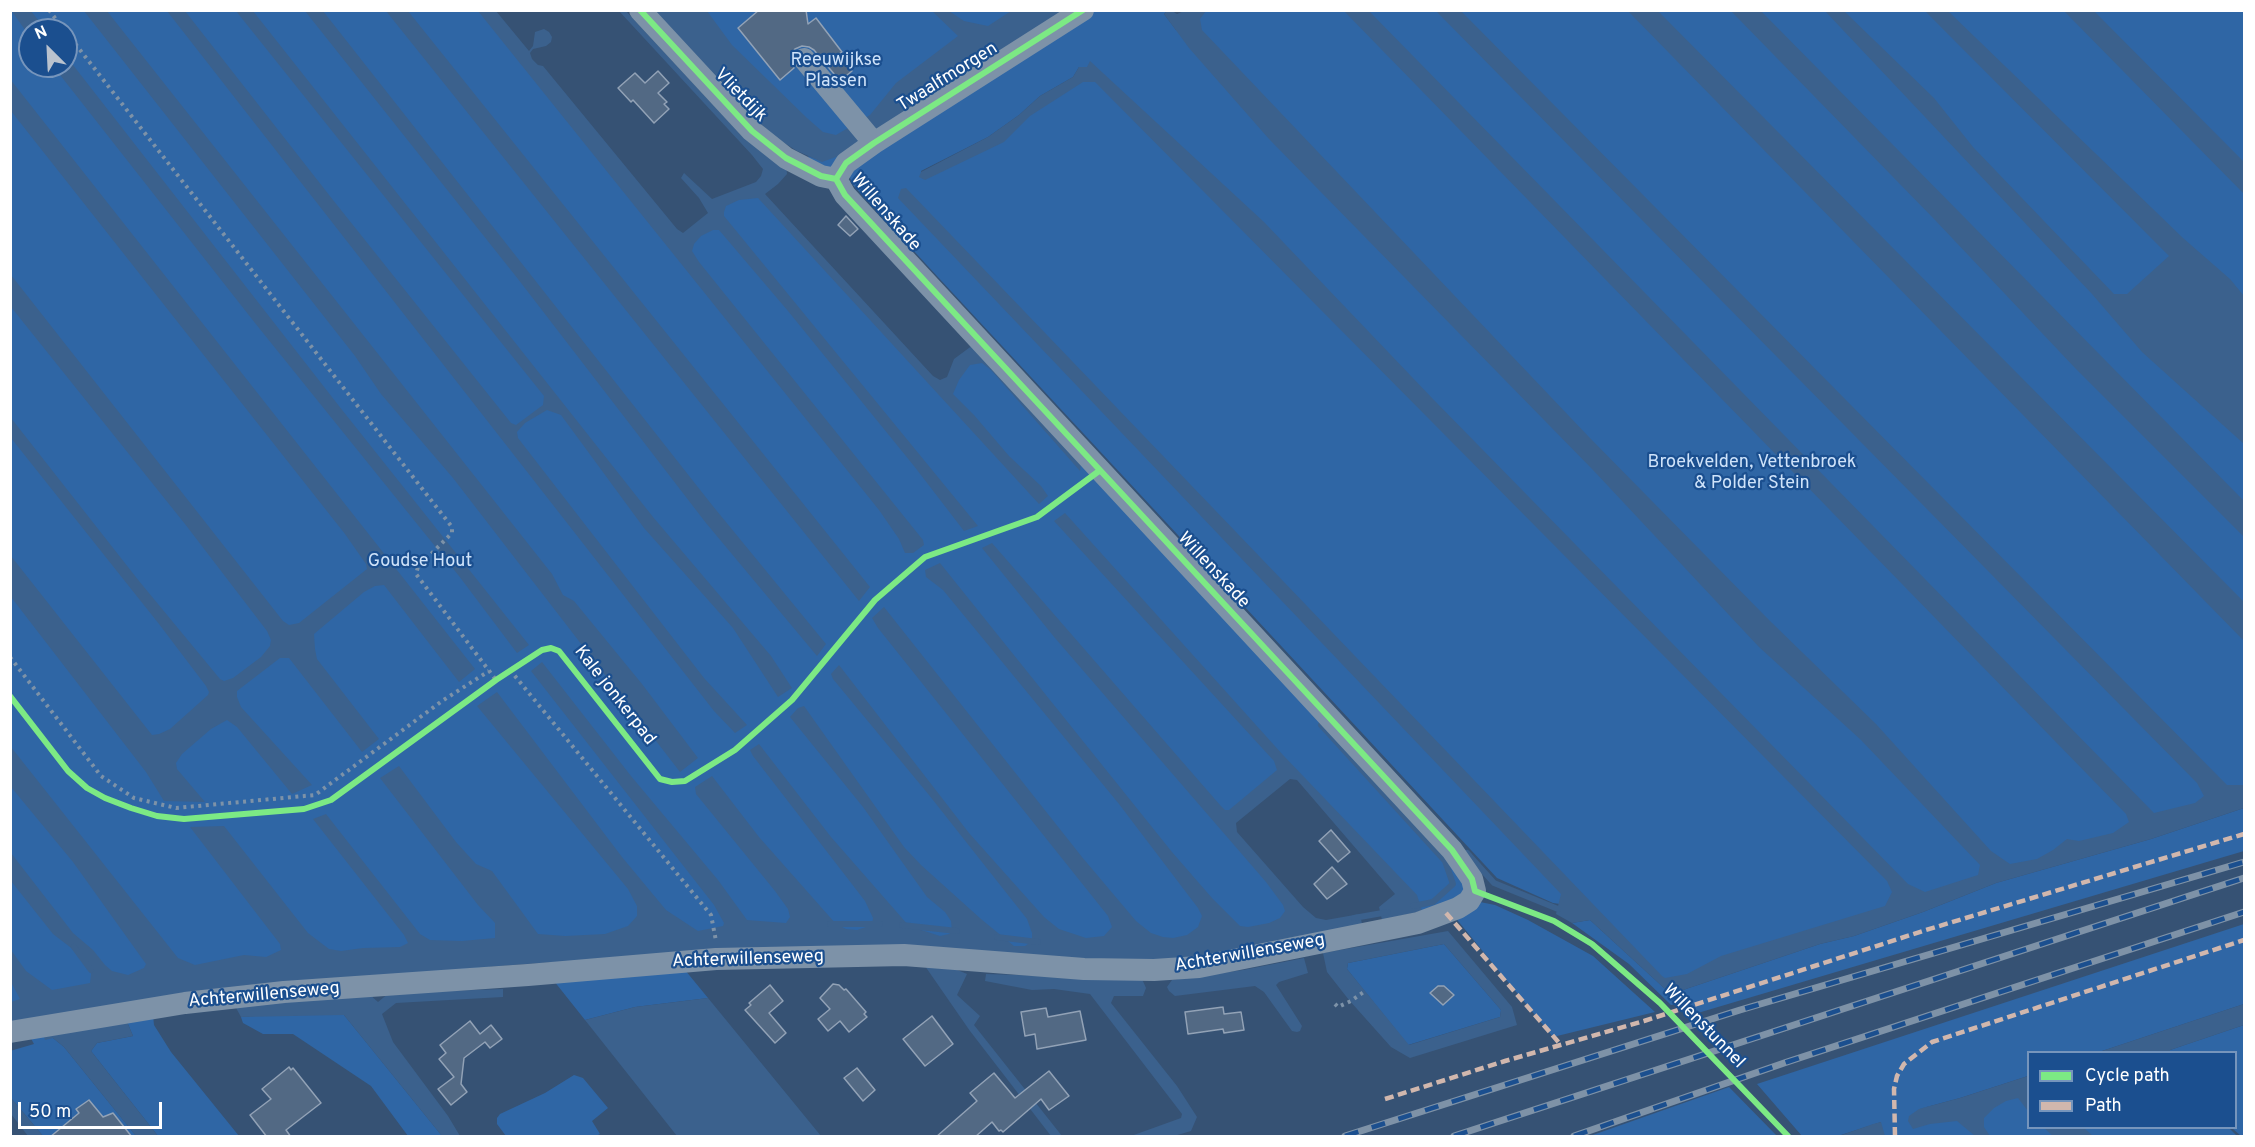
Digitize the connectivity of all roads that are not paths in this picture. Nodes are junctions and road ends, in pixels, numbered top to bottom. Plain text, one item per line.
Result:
1 (640, 10) edge
2 (1083, 10) edge
3 (804, 59) dead end
4 (872, 141) junction
5 (836, 179) junction
6 (1474, 891) joint
7 (10, 1032) edge

1 - 5 street, Vlietdijk
2 - 4 street, Twaalfmorgen
3 - 4 street
4 - 5 street, Twaalfmorgen
5 - 6 street, Willenskade
6 - 7 street, Achterwillenseweg

